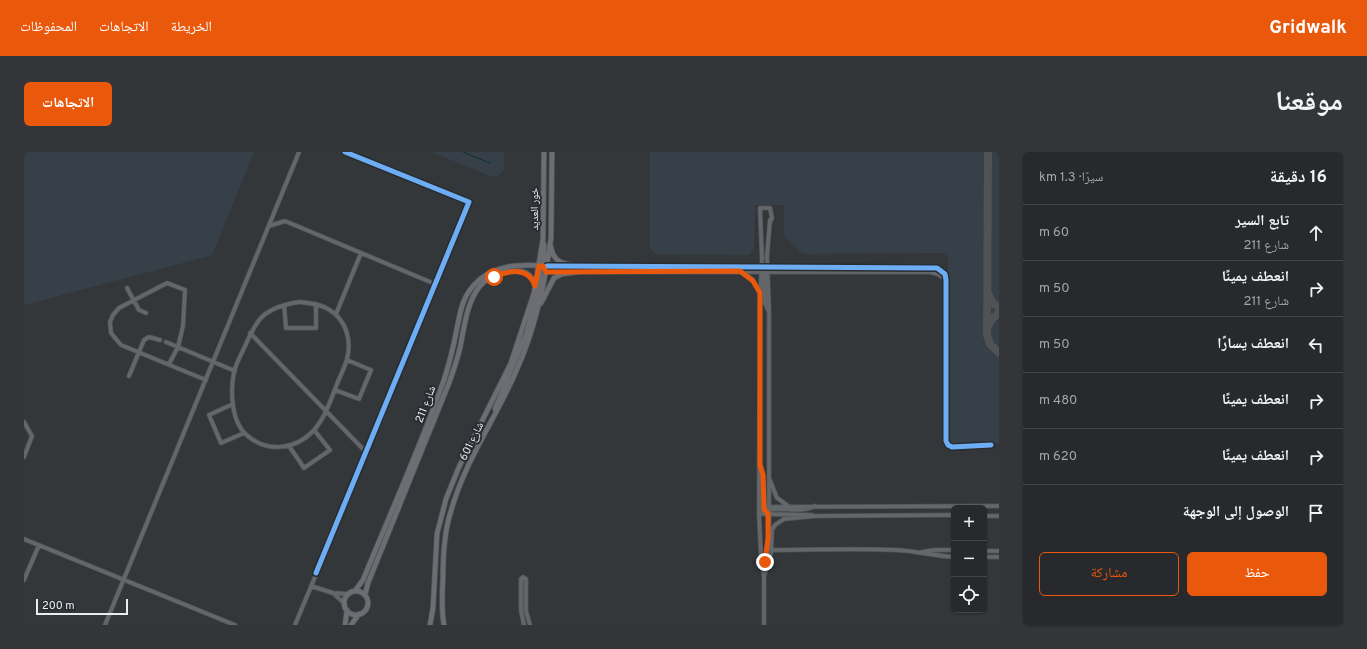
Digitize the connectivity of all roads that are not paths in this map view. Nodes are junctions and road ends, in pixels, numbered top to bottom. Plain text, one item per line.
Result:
1 (299, 152) edge
2 (346, 152) edge
3 (544, 152) edge
4 (552, 152) edge
5 (760, 224) junction
6 (770, 224) junction
7 (269, 226) junction
8 (551, 238) junction
9 (361, 253) junction
10 (543, 266) junction
11 (577, 266) junction
12 (761, 267) junction
13 (768, 267) junction
14 (868, 267) junction
15 (740, 271) junction
16 (546, 272) junction
17 (577, 272) junction
18 (765, 272) junction
19 (827, 273) junction
20 (946, 278) junction
21 (435, 284) junction
22 (535, 286) junction
23 (127, 288) dead end
24 (760, 293) junction
25 (133, 300) junction
26 (284, 304) junction
27 (316, 304) junction
28 (538, 308) junction
29 (146, 313) dead end
30 (336, 314) junction
31 (250, 333) junction
32 (160, 340) dead end
33 (166, 342) dead end
34 (178, 347) junction
35 (139, 352) junction
36 (347, 360) junction
37 (213, 362) junction
38 (169, 364) junction
39 (235, 371) junction
40 (129, 376) dead end
41 (206, 380) junction
42 (335, 390) junction
43 (233, 404) junction
44 (325, 410) junction
45 (491, 419) junction
46 (24, 422) edge
47 (314, 430) junction
48 (244, 433) junction
49 (289, 446) junction
50 (991, 446) dead end
51 (366, 452) junction
52 (24, 457) edge
53 (768, 478) junction
54 (790, 505) junction
55 (816, 505) junction
56 (999, 506) edge
57 (765, 509) junction
58 (759, 514) junction
59 (815, 516) junction
60 (951, 516) edge
61 (987, 516) edge
62 (999, 516) edge
63 (24, 539) edge
64 (39, 545) junction
65 (772, 550) junction
66 (951, 550) edge
67 (987, 551) edge
68 (999, 551) edge
69 (922, 552) junction
70 (951, 557) edge
71 (987, 557) edge
72 (999, 557) edge
73 (765, 569) junction
74 (124, 579) junction
75 (24, 580) edge
76 (764, 581) junction
77 (311, 586) junction
78 (355, 591) junction
79 (333, 593) junction
80 (349, 594) junction
81 (365, 595) junction
82 (344, 604) junction
83 (347, 610) junction
84 (359, 614) junction
85 (105, 625) edge
86 (235, 625) edge
87 (295, 625) edge
88 (345, 625) edge
89 (350, 625) edge
90 (430, 625) edge
91 (444, 625) edge
92 (524, 625) edge
93 (530, 625) edge
94 (764, 625) edge

1 - 7 street
2 - 21 street
3 - 10 main road, خور العديد
4 - 8 main road
5 - 6 street
5 - 6 street
5 - 12 street
6 - 13 street
7 - 9 street
7 - 37 street
8 - 10 main road
8 - 11 main road
9 - 21 street
9 - 30 street
10 - 11 street
10 - 16 main road
10 - 22 main road, شارع 601
10 - 45 main road
10 - 78 main road, شارع 211
11 - 12 street
12 - 13 street
12 - 18 street
13 - 14 street
13 - 18 street
14 - 19 street
14 - 20 street
15 - 17 street
15 - 18 street
15 - 24 street
16 - 17 street
16 - 28 main road, شارع 601
17 - 28 main road
18 - 19 street
18 - 24 street
18 - 53 street
19 - 20 street
20 - 50 street
21 - 51 street
22 - 81 main road, شارع 211
22 - 90 main road, شارع 601
23 - 25 street
24 - 57 street
25 - 29 street
25 - 34 street
25 - 35 street
26 - 27 street
26 - 27 street
26 - 31 street
27 - 30 street
28 - 45 main road, شارع 601
30 - 36 street
31 - 39 street
31 - 44 street
32 - 35 street
33 - 34 street
34 - 37 street
34 - 38 street
35 - 38 street
35 - 40 street
36 - 42 street
36 - 42 street
37 - 39 street
37 - 41 street
38 - 41 street
39 - 43 street
41 - 74 street
42 - 44 street
43 - 48 street
43 - 48 street
44 - 47 street
44 - 51 street
45 - 91 main road, شارع 601
46 - 52 street
47 - 49 street
47 - 49 street
48 - 49 street
51 - 77 street
53 - 54 street
53 - 57 street
54 - 55 street
54 - 57 street
55 - 56 street
55 - 57 street
57 - 58 street
57 - 58 street
57 - 59 street
57 - 73 street
58 - 76 street
59 - 60 street
59 - 65 street
61 - 62 street
63 - 64 street
64 - 74 street
64 - 75 street
65 - 69 street
65 - 73 street
66 - 69 street
67 - 68 street
69 - 70 street
71 - 72 street
73 - 76 street
74 - 85 street
74 - 86 street
76 - 94 street
77 - 79 street
77 - 87 street
78 - 80 main road
78 - 81 main road
79 - 80 street
79 - 82 street
80 - 82 main road
81 - 84 main road
82 - 83 main road
83 - 84 main road
83 - 88 main road
84 - 89 main road
92 - 93 street

